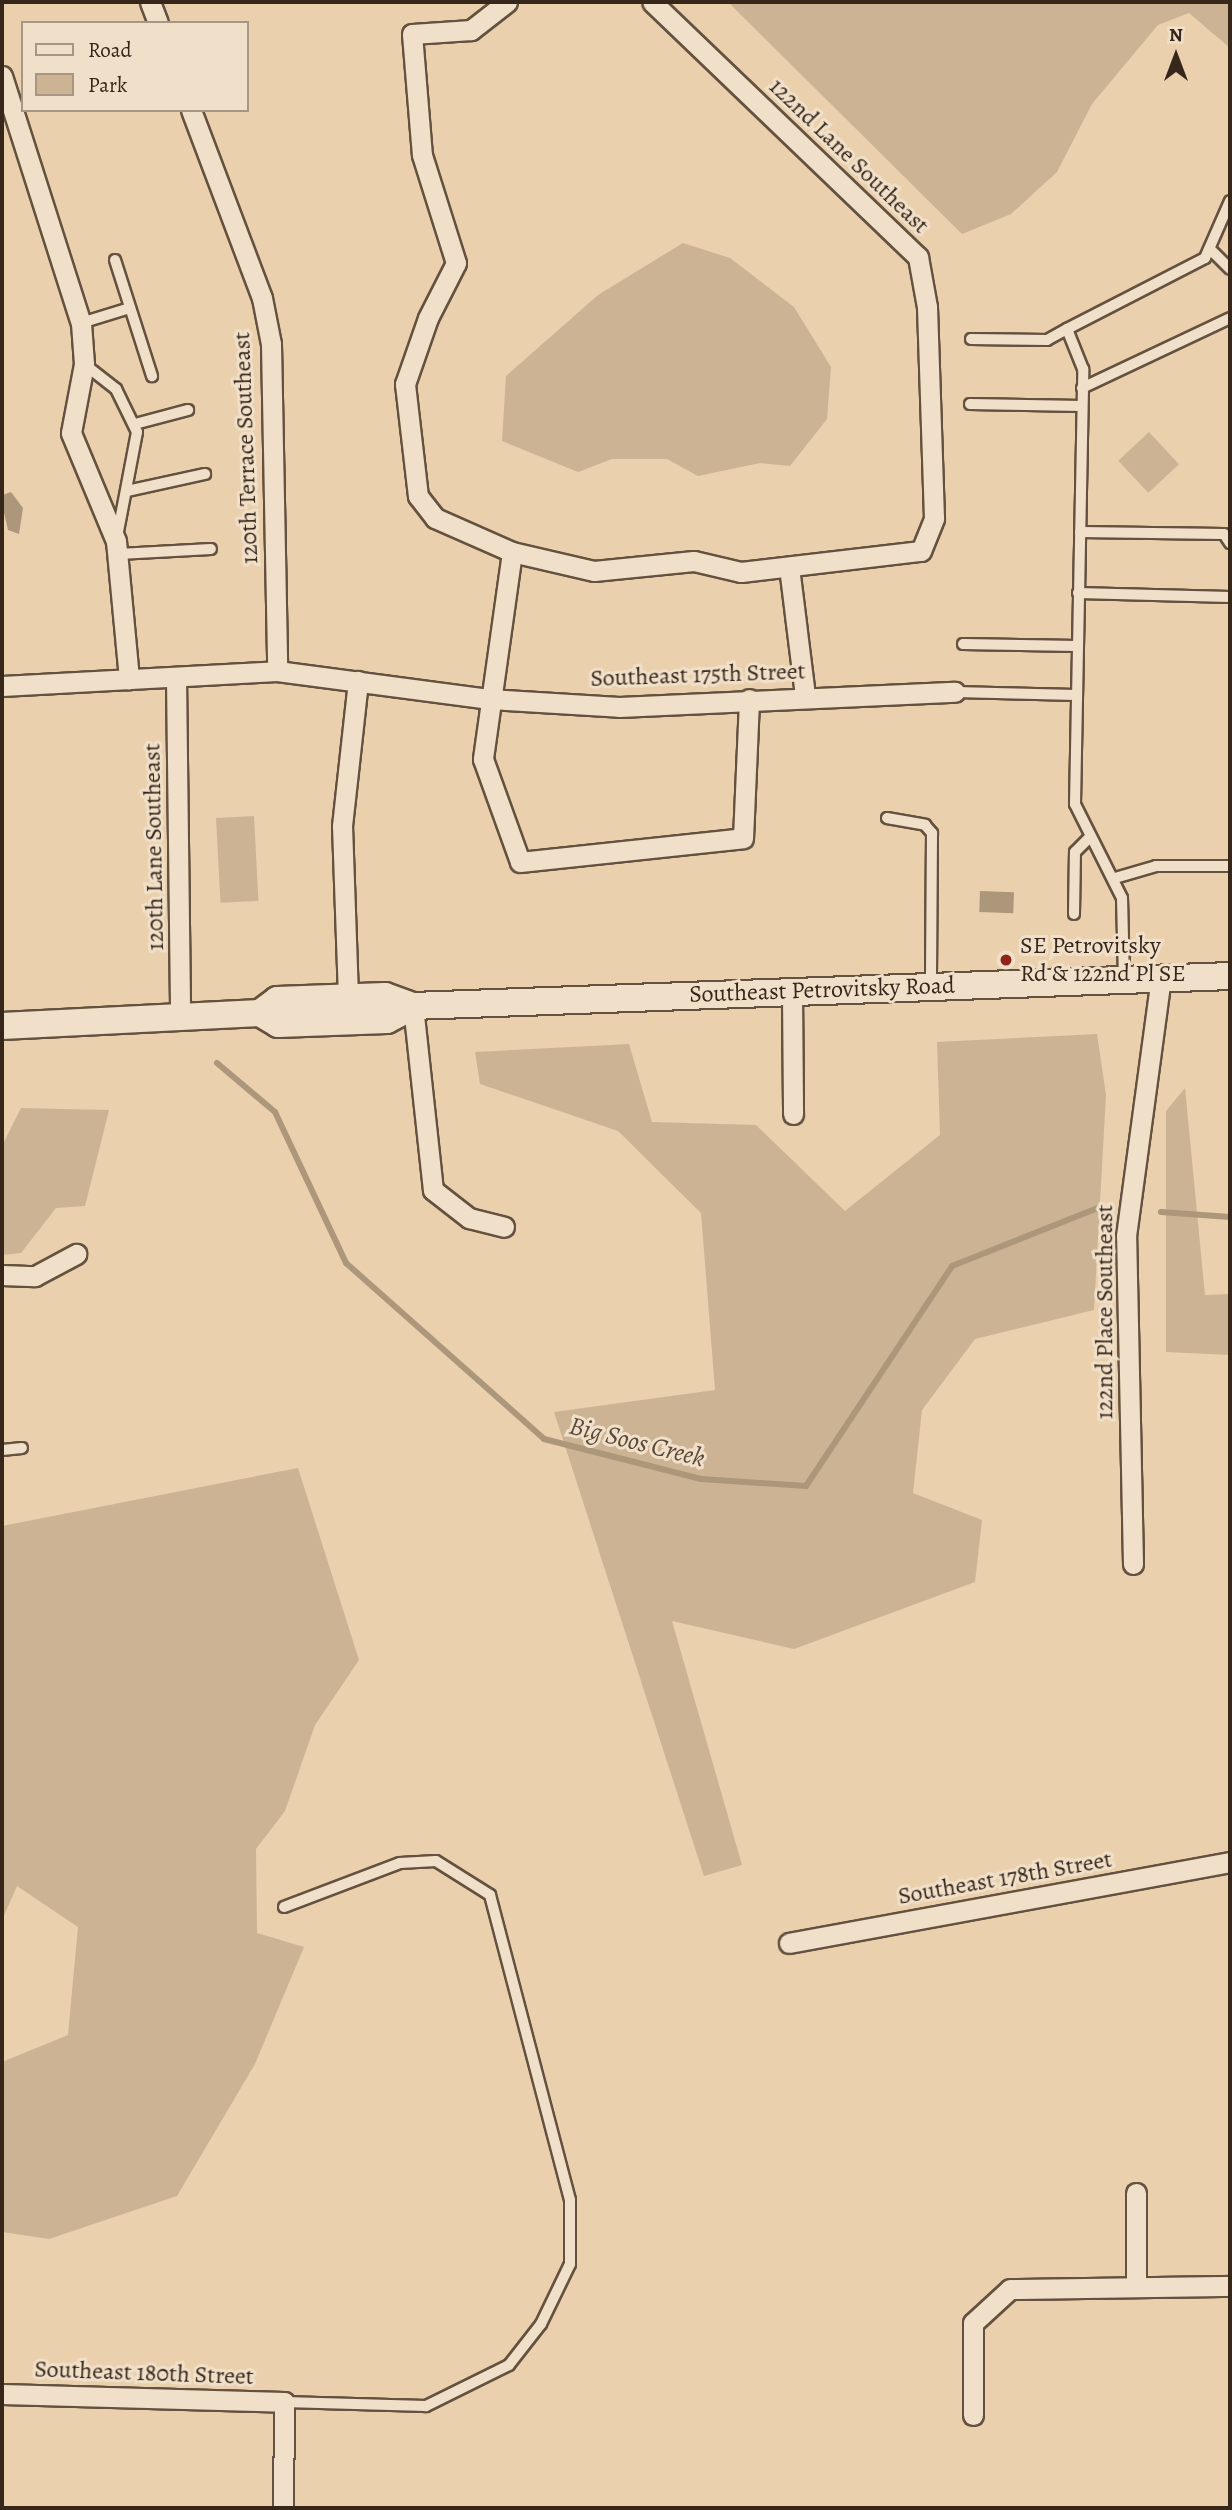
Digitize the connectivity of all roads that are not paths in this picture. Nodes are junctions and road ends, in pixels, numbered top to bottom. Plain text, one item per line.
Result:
1 (150, 2) edge
2 (507, 2) edge
3 (652, 2) edge
4 (157, 21) edge
5 (2, 76) edge
6 (192, 112) edge
7 (1230, 201) edge
8 (1210, 249) junction
9 (115, 260) dead end
10 (1230, 269) edge
11 (130, 308) junction
12 (1230, 318) edge
13 (81, 323) junction
14 (1067, 329) junction
15 (971, 339) dead end
16 (84, 364) junction
17 (152, 376) dead end
18 (1082, 388) junction
19 (970, 404) dead end
20 (1082, 406) junction
21 (188, 410) dead end
22 (135, 424) junction
23 (205, 474) dead end
24 (127, 491) junction
25 (1080, 532) junction
26 (1230, 543) edge
27 (117, 548) junction
28 (211, 549) dead end
29 (512, 552) junction
30 (789, 567) junction
31 (1078, 593) junction
32 (1230, 597) edge
33 (963, 644) dead end
34 (1077, 646) junction
35 (277, 671) junction
36 (176, 677) junction
37 (129, 680) junction
38 (358, 681) junction
39 (2, 686) edge
40 (955, 692) joint
41 (805, 695) junction
42 (1076, 695) junction
43 (490, 699) junction
44 (749, 699) junction
45 (887, 818) dead end
46 (1090, 837) junction
47 (1230, 866) edge
48 (1115, 878) junction
49 (1074, 914) dead end
50 (1230, 976) edge
51 (1161, 978) junction
52 (1124, 979) junction
53 (930, 986) junction
54 (792, 992) junction
55 (348, 997) junction
56 (413, 1006) junction
57 (260, 1013) junction
58 (180, 1017) junction
59 (2, 1026) edge
60 (793, 1114) dead end
61 (504, 1227) dead end
62 (76, 1254) dead end
63 (2, 1275) edge
64 (22, 1448) dead end
65 (2, 1450) edge
66 (1133, 1564) dead end
67 (1230, 1862) edge
68 (284, 1907) dead end
69 (789, 1943) dead end
70 (1136, 2193) dead end
71 (1136, 2285) junction
72 (1230, 2287) edge
73 (2, 2394) edge
74 (284, 2402) junction
75 (973, 2414) dead end
76 (283, 2508) edge

1 - 4 street
2 - 29 street
3 - 30 street, 122nd Lane Southeast
5 - 13 street
6 - 35 street, 120th Terrace Southeast
7 - 8 lane
8 - 10 lane
8 - 14 lane
9 - 11 lane
11 - 13 lane
11 - 17 lane
12 - 18 lane
13 - 16 street
14 - 15 lane
14 - 18 lane
16 - 22 lane
16 - 27 street
18 - 20 lane
19 - 20 lane
20 - 25 lane
21 - 22 lane
22 - 24 lane
23 - 24 lane
24 - 27 lane
25 - 26 lane
25 - 31 lane
27 - 28 lane
27 - 37 street
29 - 30 street
29 - 43 street
30 - 41 street
31 - 32 lane
31 - 34 lane
33 - 34 lane
34 - 42 lane
35 - 36 street, Southeast 175th Street
35 - 38 street, Southeast 175th Street
36 - 37 street
36 - 58 street, 120th Lane Southeast
37 - 39 street
38 - 43 street, Southeast 175th Street
38 - 55 street
40 - 41 street, Southeast 175th Street
40 - 42 lane
41 - 44 street, Southeast 175th Street
42 - 46 lane
43 - 44 street, Southeast 175th Street
43 - 44 street
45 - 53 lane
46 - 48 lane
46 - 49 lane
47 - 48 lane
48 - 52 lane
50 - 51 main road, Southeast Petrovitsky Road
51 - 52 main road, Southeast Petrovitsky Road
51 - 66 street, 122nd Place Southeast
52 - 53 main road, Southeast Petrovitsky Road
53 - 54 main road, Southeast Petrovitsky Road
54 - 56 main road, Southeast Petrovitsky Road
54 - 60 street
55 - 56 main road, Southeast Petrovitsky Road
55 - 57 main road, Southeast Petrovitsky Road
56 - 57 main road, Southeast Petrovitsky Road
56 - 61 street
57 - 58 main road, Southeast Petrovitsky Road
58 - 59 main road, Southeast Petrovitsky Road
62 - 63 street
64 - 65 lane
67 - 69 street, Southeast 178th Street
68 - 74 lane
70 - 71 street
71 - 72 street
71 - 75 street
73 - 74 street, Southeast 180th Street
74 - 76 street

